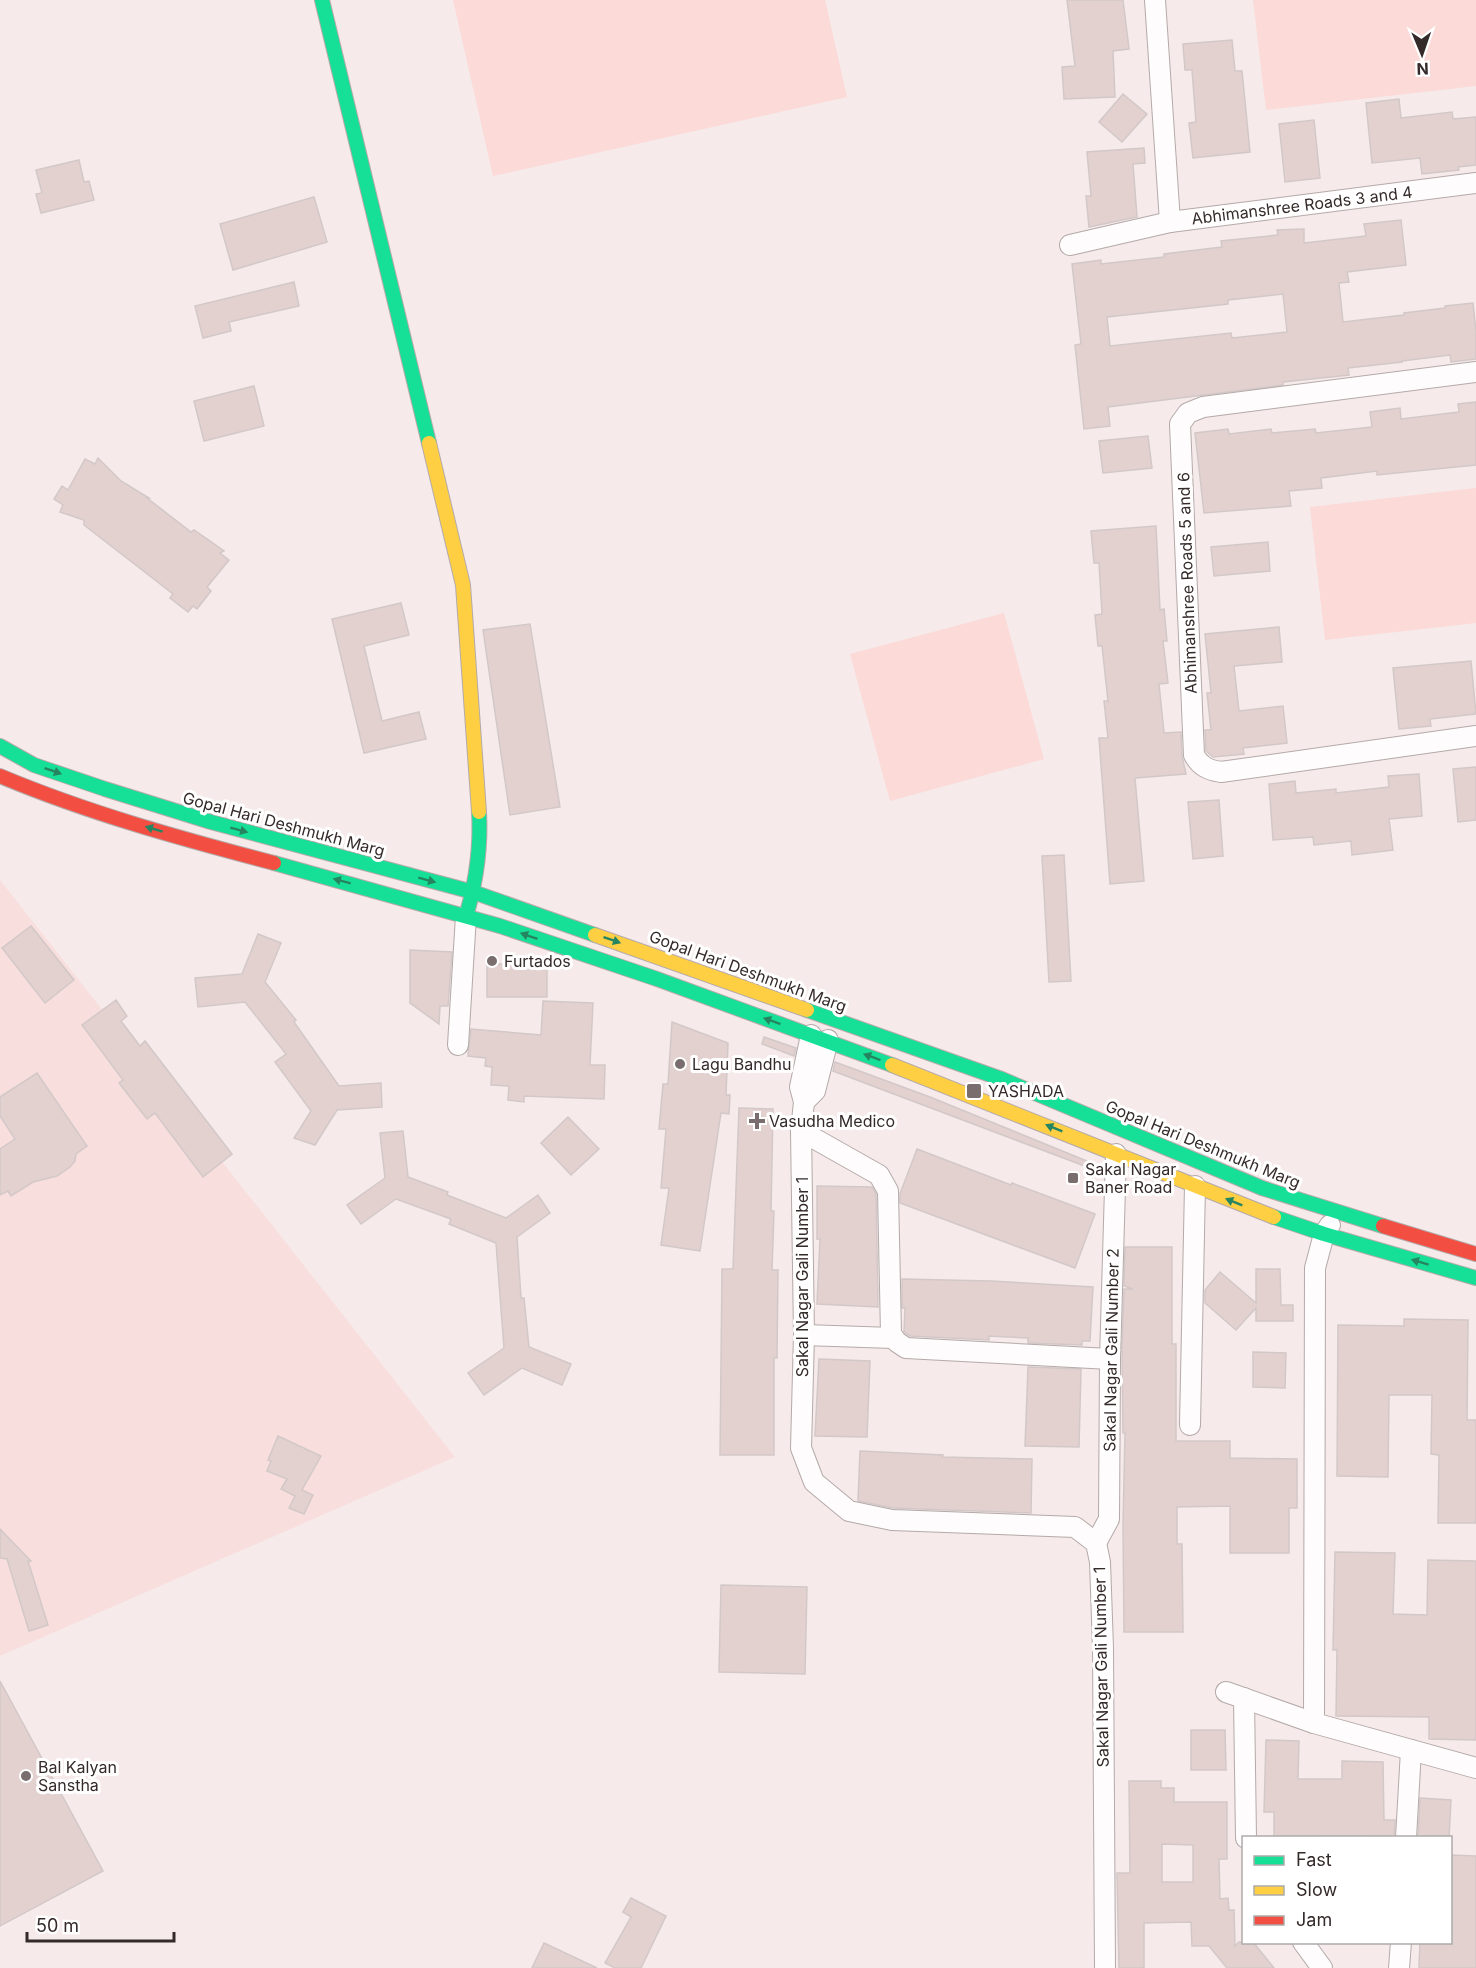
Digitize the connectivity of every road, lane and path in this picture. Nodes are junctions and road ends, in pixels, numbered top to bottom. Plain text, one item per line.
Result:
1 (322, 0) edge
2 (1155, 0) edge
3 (1476, 183) edge
4 (1170, 222) junction
5 (1070, 244) dead end
6 (1476, 372) edge
7 (1476, 736) edge
8 (0, 746) edge
9 (0, 776) edge
10 (473, 892) junction
11 (466, 916) junction
12 (820, 1038) junction
13 (458, 1045) dead end
14 (801, 1131) junction
15 (1116, 1154) junction
16 (1195, 1186) junction
17 (1338, 1213) junction
18 (1324, 1234) junction
19 (1476, 1254) edge
20 (1476, 1278) edge
21 (804, 1335) junction
22 (893, 1338) junction
23 (1110, 1359) junction
24 (1190, 1425) dead end
25 (1096, 1543) junction
26 (1314, 1723) junction
27 (1411, 1750) junction
28 (1476, 1768) edge
29 (1246, 1836) edge
30 (1406, 1836) edge
31 (1304, 1944) edge
32 (1401, 1944) edge
33 (1104, 1968) edge
34 (1322, 1968) edge
35 (1399, 1968) edge

1 - 10 main road
2 - 4 street, Abhimanshree Roads 3 and 4
3 - 4 street, Abhimanshree Roads 3 and 4
4 - 5 street
6 - 7 street, Abhimanshree Roads 5 and 6
8 -> 10 main road, Gopal Hari Deshmukh Marg
11 -> 9 main road
10 - 11 main road
10 -> 17 main road, Gopal Hari Deshmukh Marg
12 -> 11 main road
11 - 13 street
12 - 14 street, Sakal Nagar Gali Number 1
15 -> 12 main road
14 - 21 street, Sakal Nagar Gali Number 1
14 - 22 street
15 - 16 main road
15 - 23 street, Sakal Nagar Gali Number 2
18 -> 16 main road
16 - 24 street
17 - 18 street
17 - 19 main road, Gopal Hari Deshmukh Marg
20 -> 18 main road
18 - 26 street
21 - 22 street
21 - 25 street, Sakal Nagar Gali Number 1
22 - 23 street
23 - 25 street, Sakal Nagar Gali Number 2
25 - 33 street, Sakal Nagar Gali Number 1
26 - 27 street
26 - 29 street
27 - 28 street
27 - 30 street
31 - 34 street
32 - 35 street

